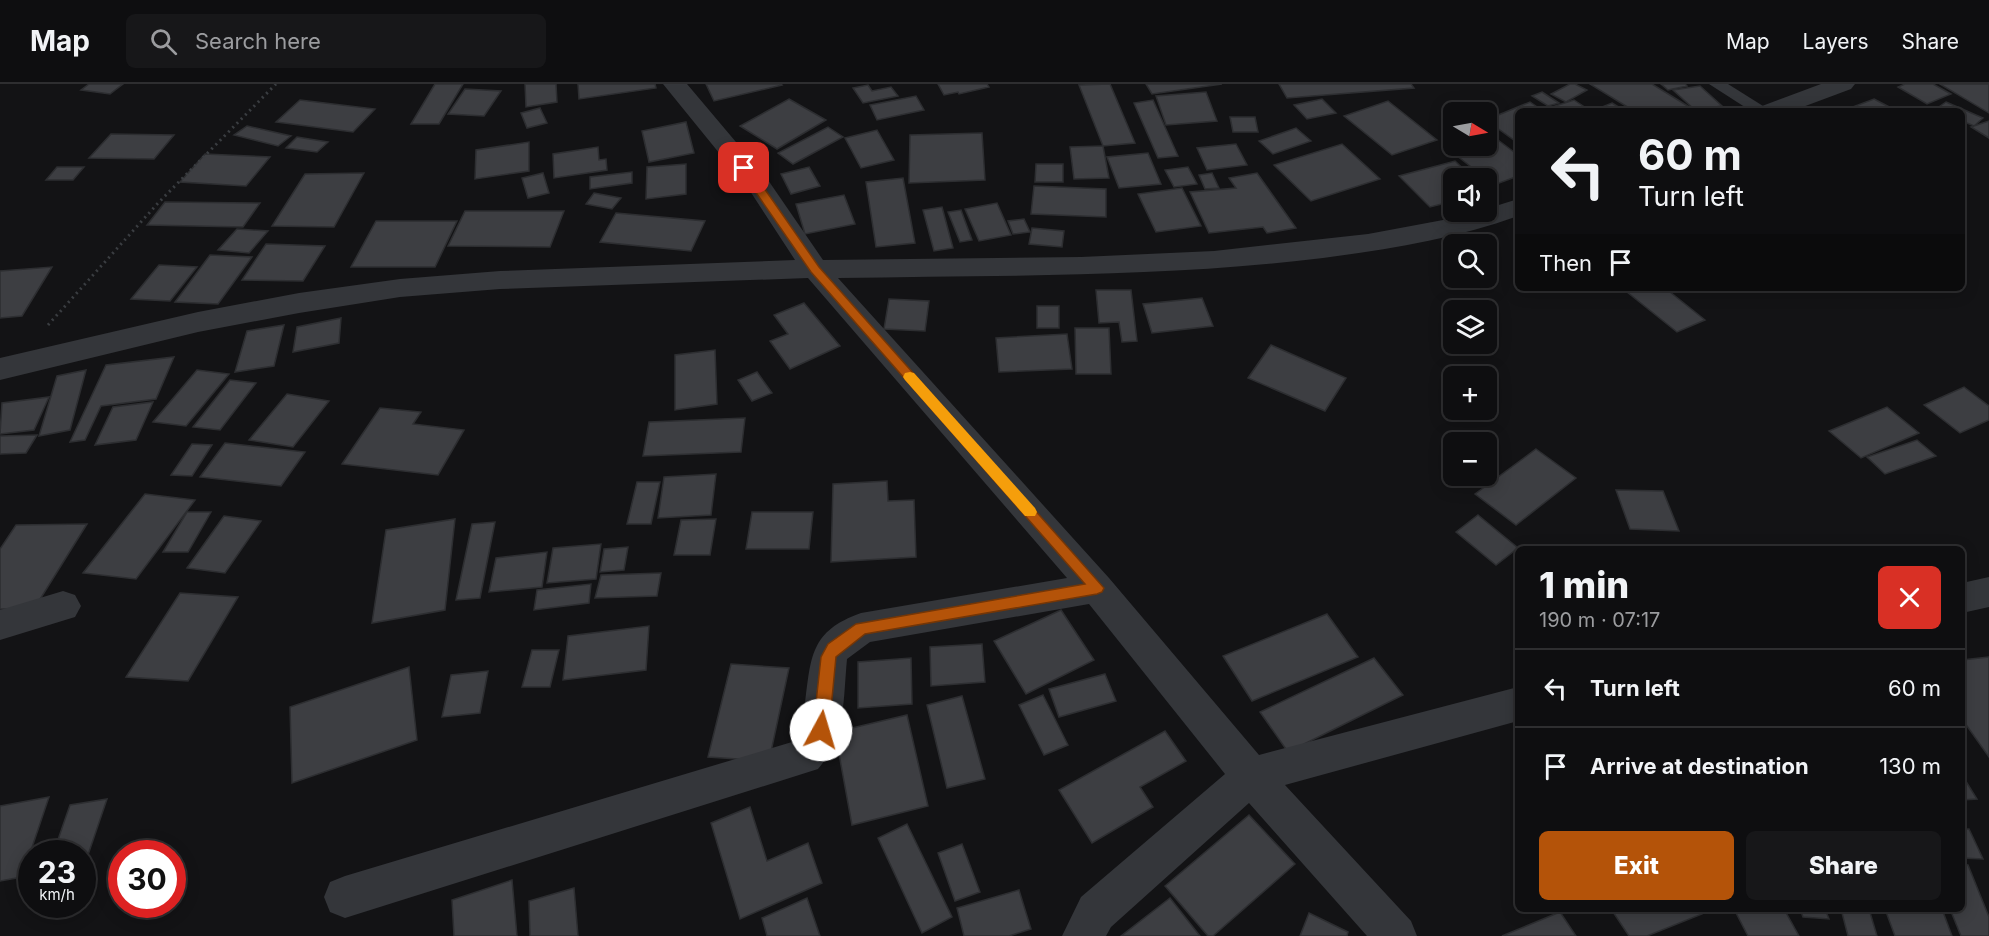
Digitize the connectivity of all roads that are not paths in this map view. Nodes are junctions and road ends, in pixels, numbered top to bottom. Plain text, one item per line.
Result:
1 (675, 84) edge
2 (1717, 84) edge
3 (1843, 84) edge
4 (1758, 108) edge
5 (1778, 108) edge
6 (1515, 208) edge
7 (815, 270) junction
8 (0, 369) edge
9 (1097, 588) junction
10 (1989, 592) edge
11 (1965, 597) edge
12 (63, 606) dead end
13 (0, 625) edge
14 (1515, 705) edge
15 (1251, 776) junction
16 (345, 897) dead end
17 (1083, 936) edge
18 (1396, 936) edge

1 - 7 street
2 - 4 lane
3 - 5 street
6 - 7 street
7 - 8 street
7 - 9 street
9 - 15 street
9 - 16 street
10 - 11 street
12 - 13 street
14 - 15 street
15 - 17 street
15 - 18 street

